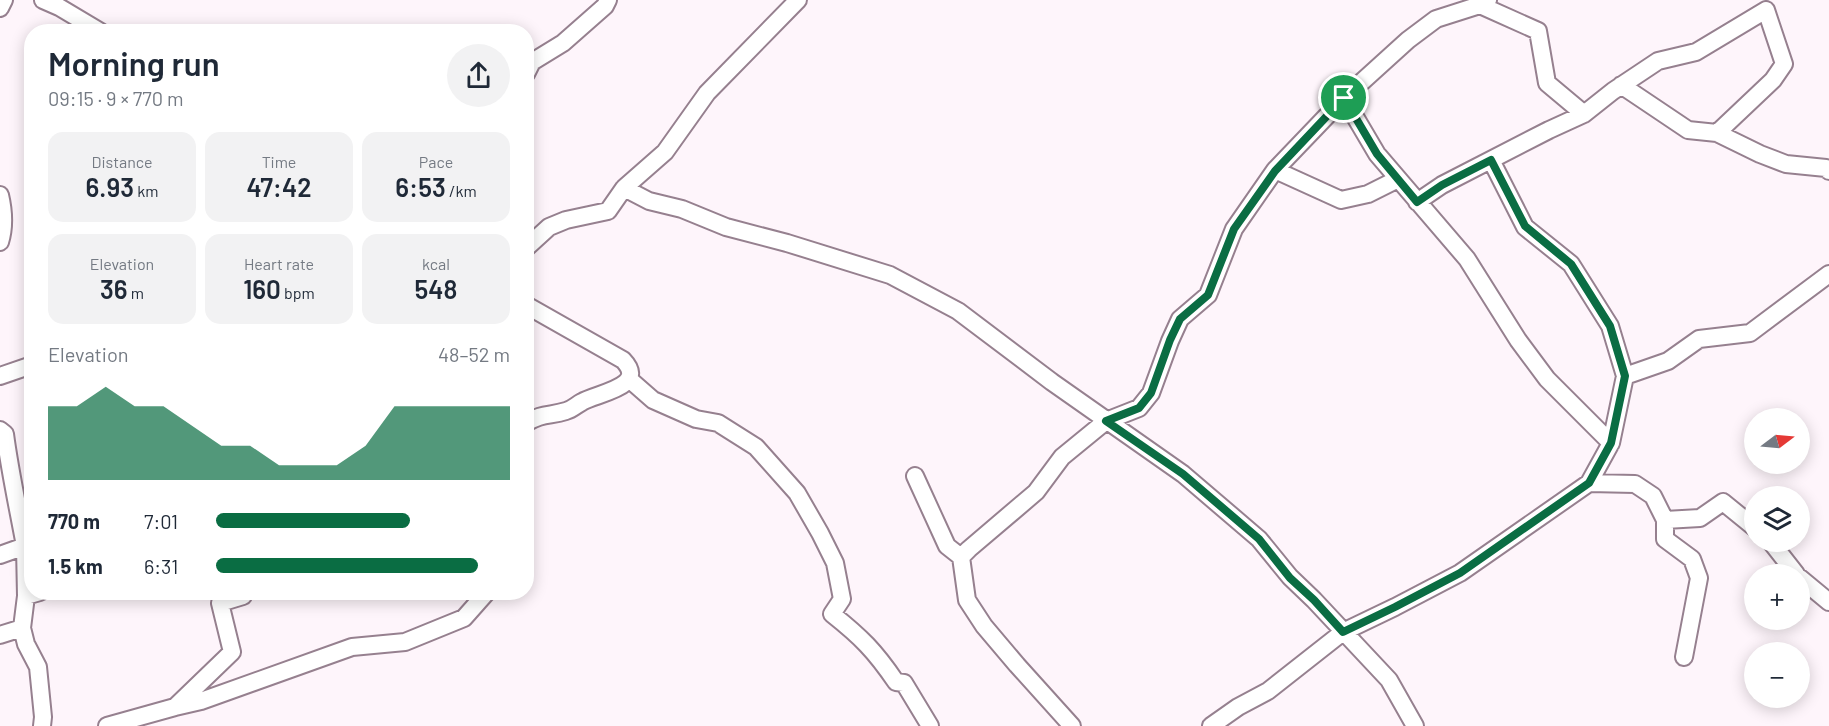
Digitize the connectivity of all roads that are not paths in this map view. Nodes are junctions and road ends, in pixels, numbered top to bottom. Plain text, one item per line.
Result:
1 (4, 0) edge
2 (608, 0) edge
3 (798, 0) edge
4 (55, 2) edge
5 (1484, 3) edge
6 (0, 8) edge
7 (89, 24) edge
8 (534, 61) edge
9 (1621, 86) junction
10 (1344, 98) junction
11 (1584, 114) junction
12 (1717, 133) junction
13 (1491, 160) junction
14 (1275, 171) junction
15 (1829, 171) edge
16 (1398, 179) junction
17 (624, 188) junction
18 (0, 195) edge
19 (1417, 202) junction
20 (534, 241) edge
21 (0, 242) edge
22 (1829, 274) edge
23 (534, 310) edge
24 (24, 368) edge
25 (0, 376) edge
26 (1625, 376) junction
27 (629, 379) junction
28 (534, 418) edge
29 (1106, 421) junction
30 (0, 430) edge
31 (1611, 443) junction
32 (915, 476) dead end
33 (1589, 483) junction
34 (1744, 519) edge
35 (1665, 520) junction
36 (24, 541) edge
37 (24, 546) edge
38 (1779, 552) edge
39 (0, 555) edge
40 (961, 557) junction
41 (1788, 564) edge
42 (1810, 586) edge
43 (31, 600) edge
44 (230, 600) edge
45 (480, 600) edge
46 (1829, 602) edge
47 (22, 628) junction
48 (1343, 632) junction
49 (0, 635) edge
50 (1684, 657) dead end
51 (175, 707) junction
52 (42, 726) edge
53 (107, 726) edge
54 (930, 726) edge
55 (1072, 726) edge
56 (1211, 726) edge
57 (1415, 726) edge

1 - 6 street
2 - 8 street
3 - 17 street
4 - 7 street
5 - 10 street
5 - 11 street
9 - 11 street
9 - 12 street
9 - 12 street
10 - 14 street
10 - 16 street
11 - 13 street
12 - 15 street
13 - 19 street
13 - 26 street
14 - 16 street
14 - 29 street
16 - 19 street
17 - 20 street
17 - 29 street
18 - 21 street
19 - 31 street
22 - 26 street
23 - 27 street
24 - 25 street
26 - 31 street
27 - 28 street
27 - 54 street
29 - 40 street
29 - 48 street
30 - 36 street
31 - 33 street
32 - 40 street
33 - 35 street
33 - 48 street
34 - 35 street
35 - 50 street
37 - 39 street
38 - 41 street
40 - 55 street
42 - 46 street
43 - 47 street
44 - 51 street
45 - 51 street
47 - 49 street
47 - 52 street
48 - 56 street
48 - 57 street
51 - 53 street

